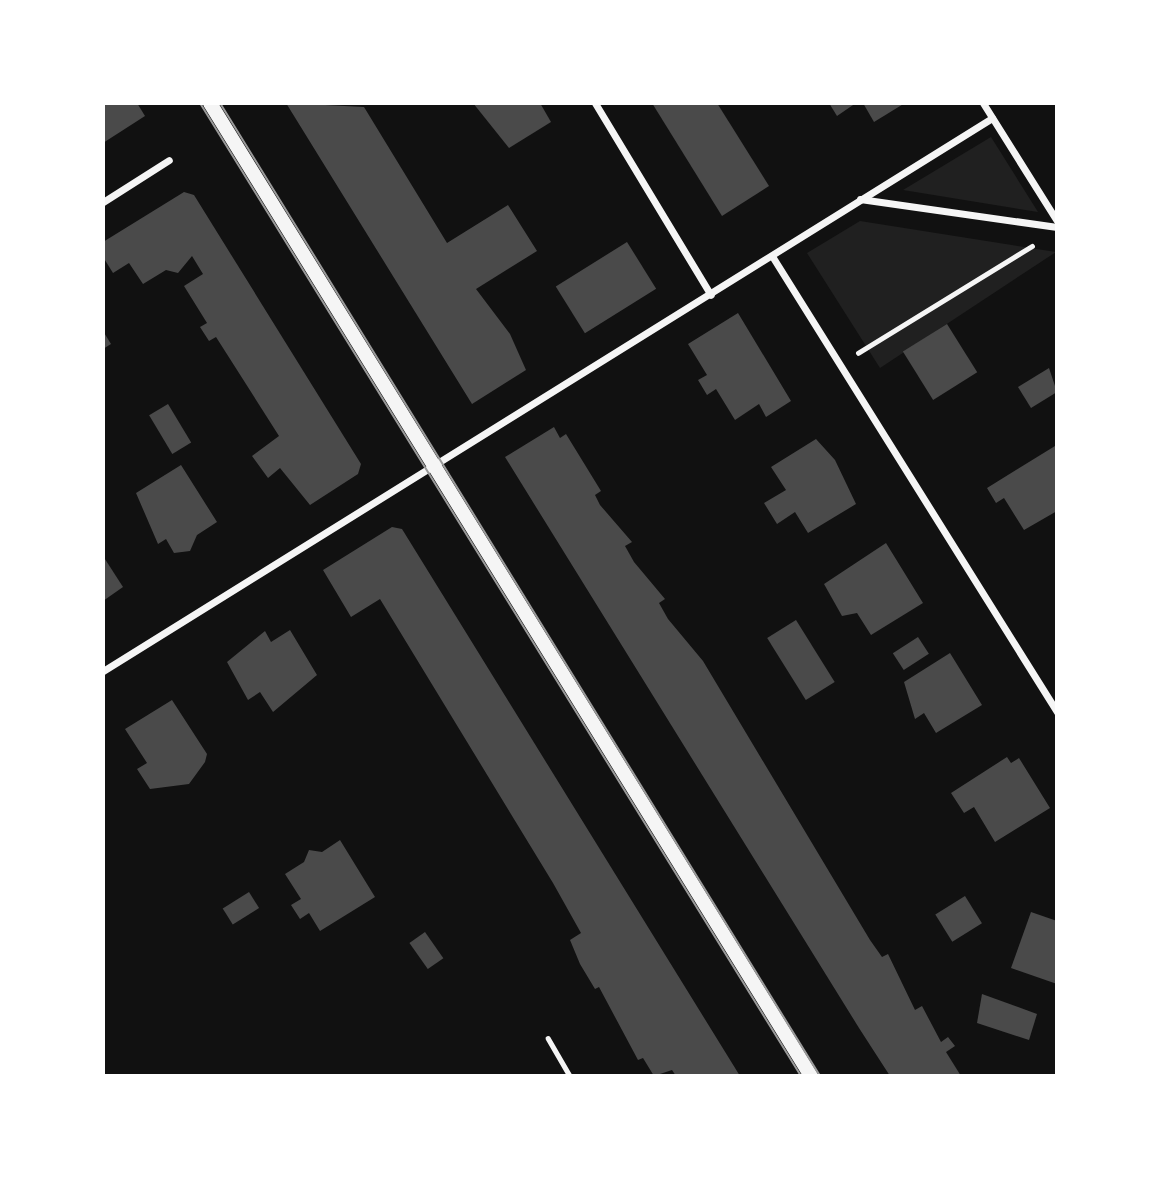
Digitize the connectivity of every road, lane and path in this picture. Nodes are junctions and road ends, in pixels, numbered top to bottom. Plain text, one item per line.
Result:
1 (210, 103) edge
2 (595, 103) edge
3 (983, 103) edge
4 (992, 118) junction
5 (169, 160) dead end
6 (859, 199) junction
7 (103, 202) edge
8 (1057, 220) edge
9 (1057, 227) edge
10 (1045, 237) dead end
11 (772, 256) junction
12 (710, 295) junction
13 (841, 364) junction
14 (433, 464) junction
15 (103, 671) edge
16 (1057, 712) edge
17 (548, 1038) dead end
18 (570, 1076) edge
19 (810, 1076) edge

1 - 14 main road
2 - 12 street
3 - 4 street
4 - 6 street
4 - 8 street
5 - 7 street
6 - 9 street
6 - 11 street
10 - 13 path
11 - 12 street
11 - 13 street
12 - 14 street
13 - 16 street
14 - 15 street
14 - 19 main road
17 - 18 path

